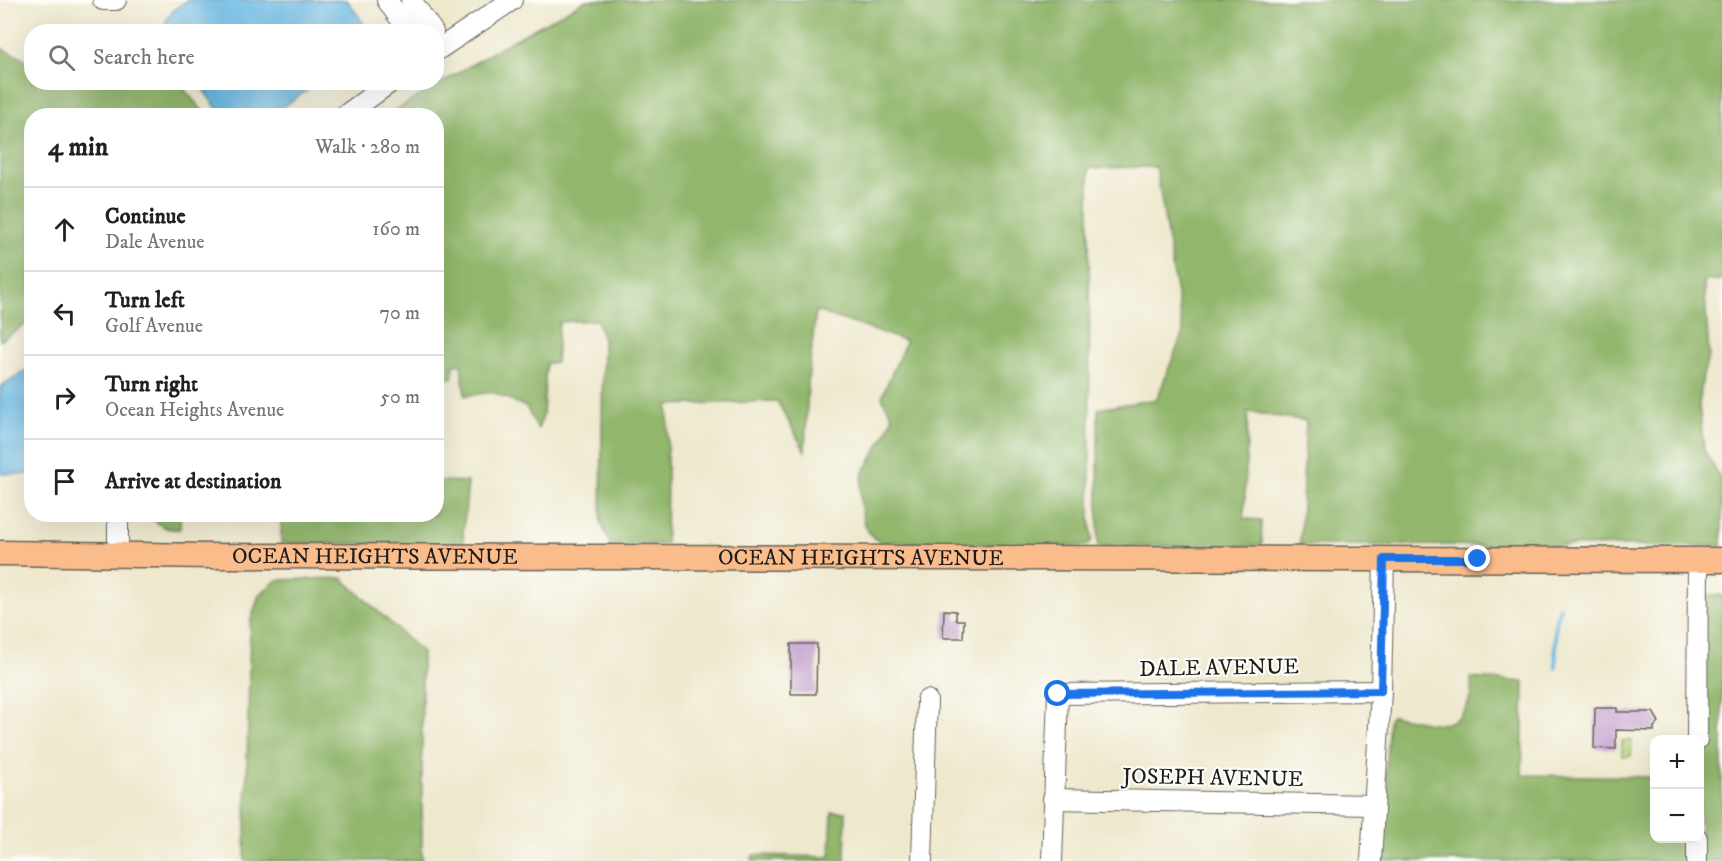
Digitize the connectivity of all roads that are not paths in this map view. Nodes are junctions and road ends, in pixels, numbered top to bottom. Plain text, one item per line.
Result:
1 (103, 0) edge
2 (116, 0) edge
3 (387, 0) edge
4 (411, 0) edge
5 (512, 0) edge
6 (404, 24) edge
7 (426, 24) edge
8 (444, 37) edge
9 (380, 90) edge
10 (355, 108) edge
11 (118, 522) edge
12 (0, 553) edge
13 (118, 554) junction
14 (1384, 559) junction
15 (1698, 560) junction
16 (1722, 560) edge
17 (1381, 691) junction
18 (927, 700) dead end
19 (1697, 735) edge
20 (1053, 799) junction
21 (1373, 805) junction
22 (1697, 843) edge
23 (922, 861) edge
24 (1052, 861) edge
25 (1371, 861) edge
26 (1697, 861) edge

1 - 2 street
3 - 6 street
4 - 7 street
5 - 8 street
9 - 10 street
11 - 13 street
12 - 13 main road, OCEAN HEIGHTS AVENUE
13 - 14 main road, OCEAN HEIGHTS AVENUE
14 - 15 main road, OCEAN HEIGHTS AVENUE
14 - 17 street
15 - 16 main road, OCEAN HEIGHTS AVENUE
15 - 19 street
17 - 20 street, DALE AVENUE
17 - 21 street
18 - 23 street
20 - 21 street, JOSEPH AVENUE
20 - 24 street
21 - 25 street
22 - 26 street

